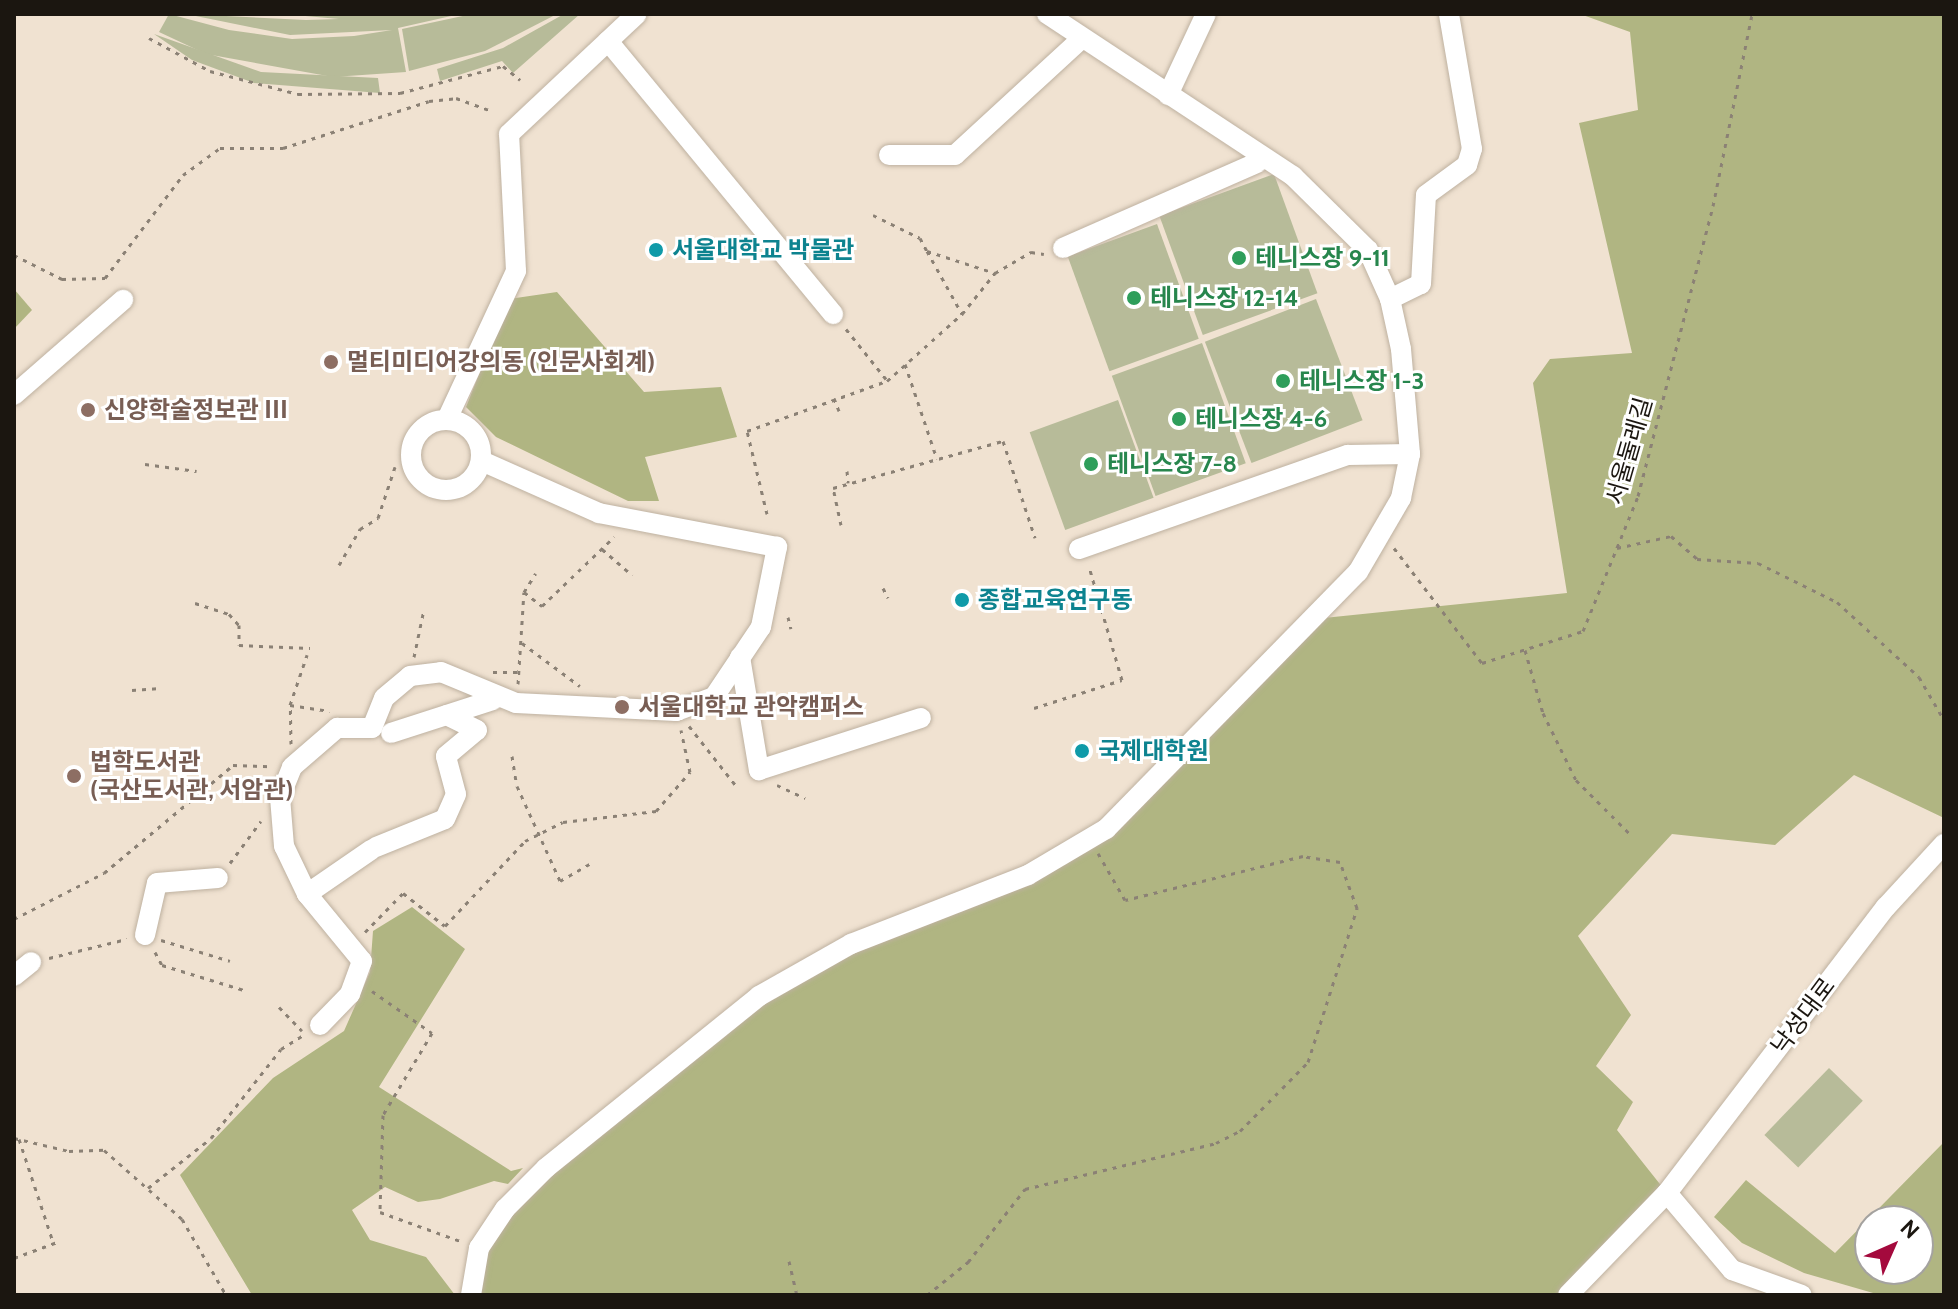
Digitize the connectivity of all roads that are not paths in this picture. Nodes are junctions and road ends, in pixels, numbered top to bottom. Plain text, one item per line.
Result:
1 (637, 14) edge
2 (1047, 14) edge
3 (1206, 14) edge
4 (1449, 14) edge
5 (1081, 39) junction
6 (608, 41) junction
7 (1168, 95) junction
8 (889, 155) dead end
9 (1257, 163) dead end
10 (1063, 248) road end
11 (1390, 299) junction
12 (123, 300) dead end
13 (833, 314) road end
14 (14, 395) edge
15 (448, 417) junction
16 (1410, 454) junction
17 (484, 462) junction
18 (1079, 549) dead end
19 (740, 657) junction
20 (493, 700) junction
21 (446, 715) junction
22 (921, 718) dead end
23 (391, 733) dead end
24 (1944, 844) edge
25 (218, 878) road end
26 (307, 894) junction
27 (145, 935) road end
28 (31, 962) road end
29 (14, 976) edge
30 (312, 1030) road end
31 (1667, 1193) junction
32 (1732, 1270) junction
33 (471, 1295) edge
34 (1568, 1295) edge
35 (1763, 1295) edge
36 (1802, 1295) edge

1 - 6 street
2 - 5 street
3 - 7 street
4 - 11 street
5 - 7 street
5 - 8 street
6 - 13 street
6 - 15 street
7 - 11 street
9 - 10 street
11 - 16 street
12 - 14 street
15 - 17 street
15 - 17 street
16 - 18 street
16 - 33 street
17 - 19 street
19 - 20 street
19 - 22 street
20 - 21 street
20 - 26 street
21 - 23 street
21 - 26 street
24 - 31 street, 낙성대로
25 - 27 street
26 - 30 street
28 - 29 street
31 - 32 street
31 - 34 street, 낙성대로
32 - 35 street
32 - 36 street

